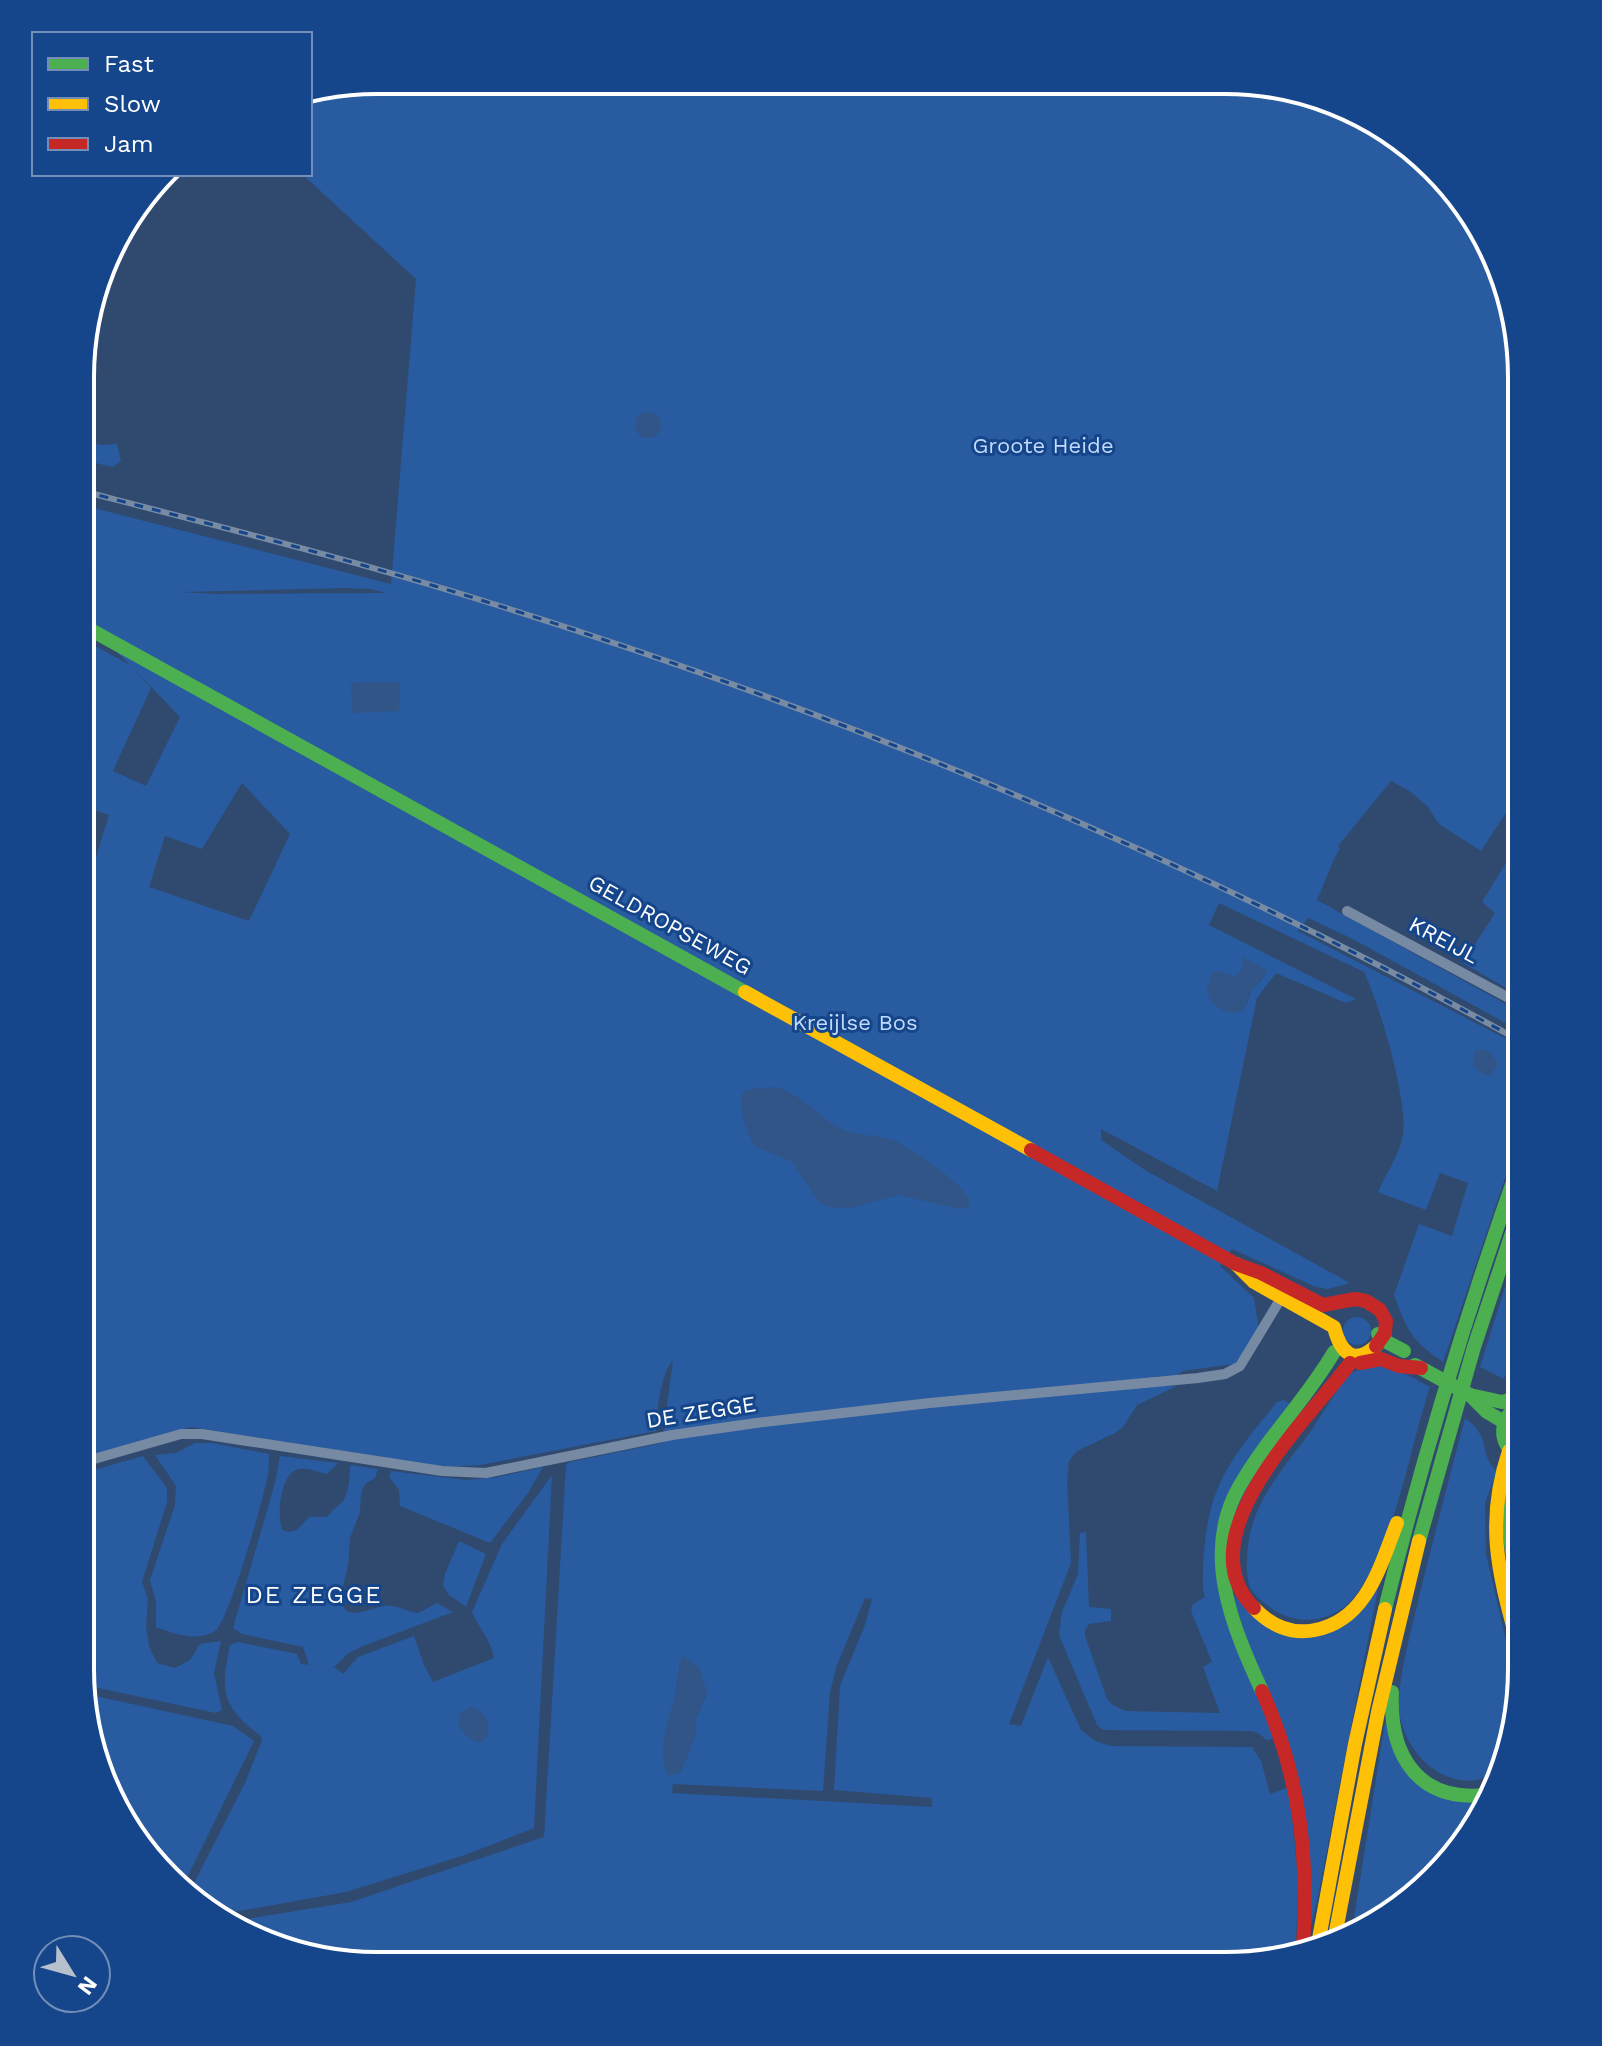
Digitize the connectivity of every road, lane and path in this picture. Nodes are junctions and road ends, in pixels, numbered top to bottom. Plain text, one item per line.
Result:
1 (94, 632) edge
2 (1347, 911) dead end
3 (1508, 997) edge
4 (1507, 1205) edge
5 (1507, 1241) edge
6 (1284, 1293) junction
7 (1368, 1305) junction
8 (1329, 1327) junction
9 (1379, 1346) junction
10 (1344, 1358) junction
11 (1462, 1358) junction
12 (1421, 1368) junction
13 (1470, 1395) junction
14 (1507, 1407) edge
15 (1507, 1408) edge
16 (1445, 1413) junction
17 (1507, 1424) edge
18 (1507, 1442) edge
19 (94, 1459) edge
20 (1421, 1469) junction
21 (1507, 1471) edge
22 (1507, 1600) edge
23 (1400, 1610) junction
24 (1478, 1795) edge
25 (1336, 1929) edge
26 (1319, 1936) edge
27 (1303, 1941) edge

1 - 6 main road, GELDROPSEWEG
2 - 3 street, KREIJL
4 - 11 main road
5 - 11 main road
6 - 7 main road
6 - 8 main road
6 - 19 street, DE ZEGGE
7 - 8 main road
7 - 9 main road
8 - 10 main road
9 - 10 main road
9 - 12 main road
9 - 12 main road
10 - 20 main road
10 - 27 main road
11 - 16 main road
12 - 13 main road
13 - 14 main road
13 - 15 main road
16 - 20 main road
16 - 23 main road
17 - 18 main road
20 - 26 main road
21 - 22 main road
23 - 24 main road
23 - 25 main road

